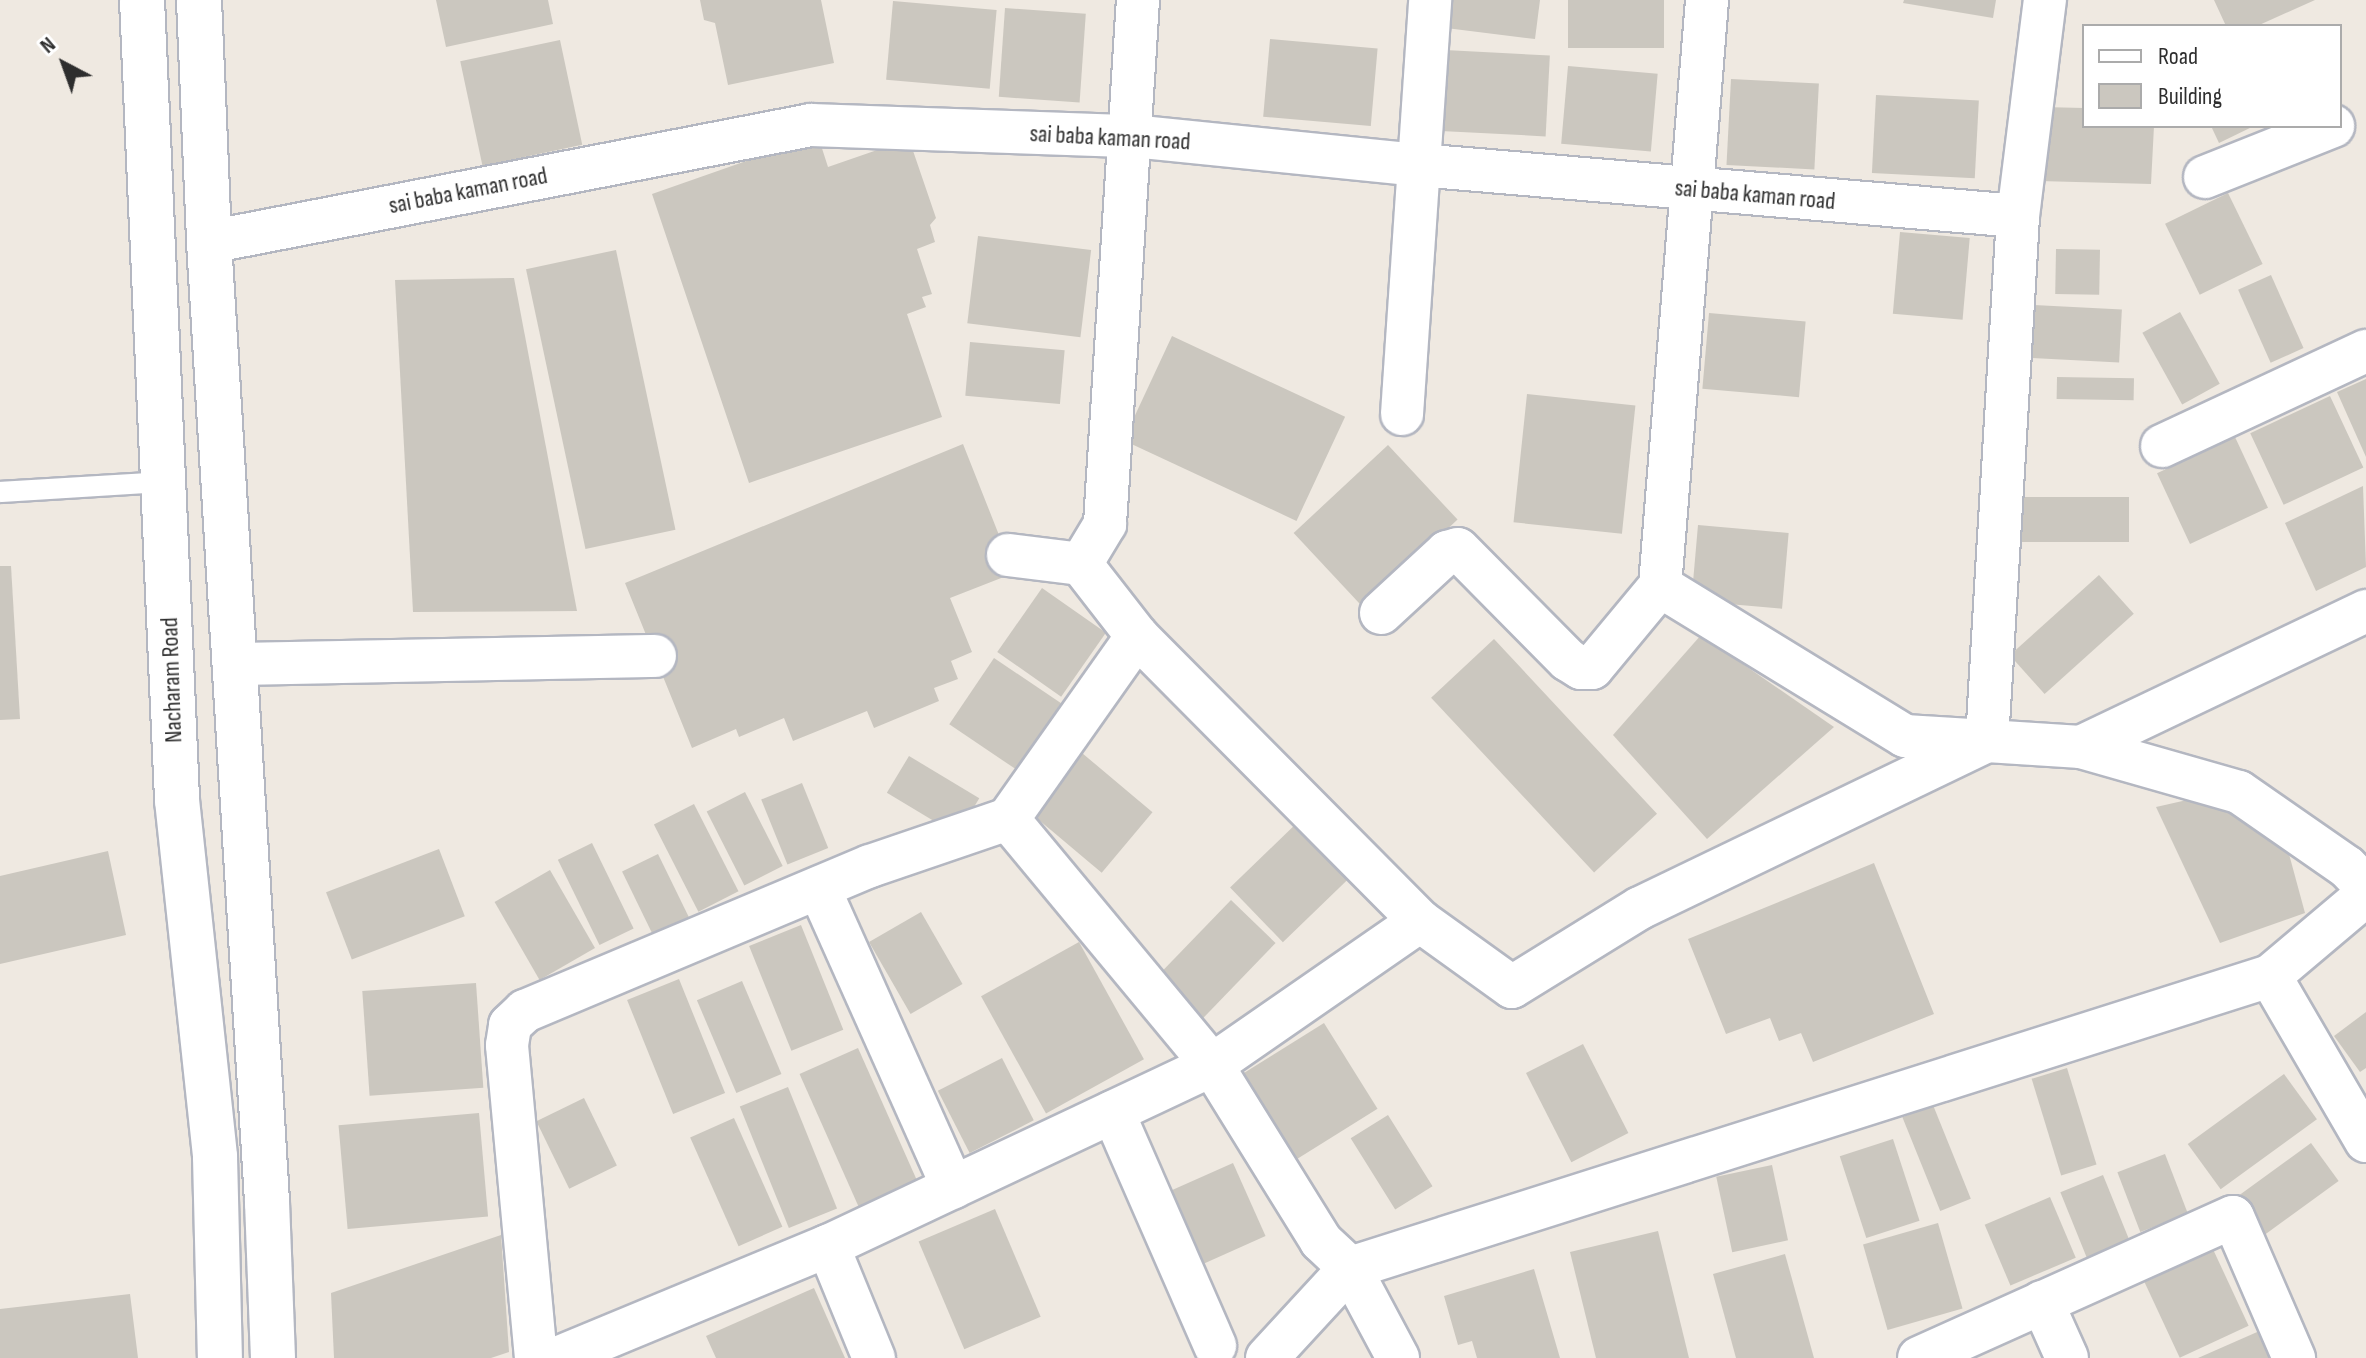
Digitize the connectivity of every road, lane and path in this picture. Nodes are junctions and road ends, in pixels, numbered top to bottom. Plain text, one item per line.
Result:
1 (142, 0) edge
2 (199, 0) edge
3 (1138, 0) edge
4 (1430, 0) edge
5 (1707, 0) edge
6 (2045, 0) edge
7 (2366, 113) edge
8 (2342, 122) edge
9 (2328, 128) edge
10 (1132, 136) junction
11 (1419, 165) junction
12 (2205, 177) dead end
13 (1690, 189) junction
14 (2018, 216) junction
15 (209, 242) junction
16 (2366, 351) edge
17 (1402, 414) dead end
18 (2162, 446) dead end
19 (164, 482) junction
20 (0, 492) edge
21 (1008, 555) dead end
22 (1081, 564) junction
23 (1660, 586) junction
24 (2366, 611) edge
25 (1381, 613) dead end
26 (1137, 636) junction
27 (655, 656) dead end
28 (234, 664) junction
29 (1987, 741) junction
30 (2081, 747) junction
31 (1008, 819) junction
32 (2361, 877) edge
33 (819, 888) junction
34 (1420, 921) junction
35 (2270, 976) junction
36 (1212, 1065) junction
37 (1113, 1112) junction
38 (2366, 1141) edge
39 (953, 1187) junction
40 (828, 1246) junction
41 (1350, 1268) junction
42 (2042, 1302) junction
43 (1215, 1346) dead end
44 (220, 1358) edge
45 (273, 1358) edge
46 (536, 1358) edge
47 (557, 1358) edge
48 (874, 1358) edge
49 (1267, 1358) edge
50 (1398, 1358) edge
51 (1919, 1358) edge
52 (2067, 1358) edge
53 (2294, 1358) edge

1 - 19 main road, Nacharam Road
2 - 15 main road
3 - 10 street
4 - 11 street
5 - 13 street
6 - 14 street
7 - 8 street
9 - 12 street
10 - 11 street, sai baba kaman road
10 - 15 street, sai baba kaman road
10 - 22 street
11 - 13 street, sai baba kaman road
11 - 17 street
13 - 14 street, sai baba kaman road
13 - 23 street
14 - 29 street
15 - 28 main road
16 - 18 street
19 - 20 lane
19 - 44 main road, Nacharam Road
21 - 22 street
22 - 26 street
23 - 25 street
23 - 29 street
24 - 30 street
26 - 31 street
26 - 34 street
27 - 28 street
28 - 45 main road
29 - 30 street
29 - 34 street
30 - 32 street
31 - 33 street
31 - 36 street
32 - 35 street
33 - 39 street
33 - 46 street
34 - 36 street
35 - 38 street
35 - 41 street
36 - 37 street
36 - 41 street
37 - 39 street
37 - 43 street
39 - 40 street
40 - 47 street
40 - 48 street
41 - 49 street
41 - 50 street
42 - 51 street
42 - 52 street
42 - 53 street

